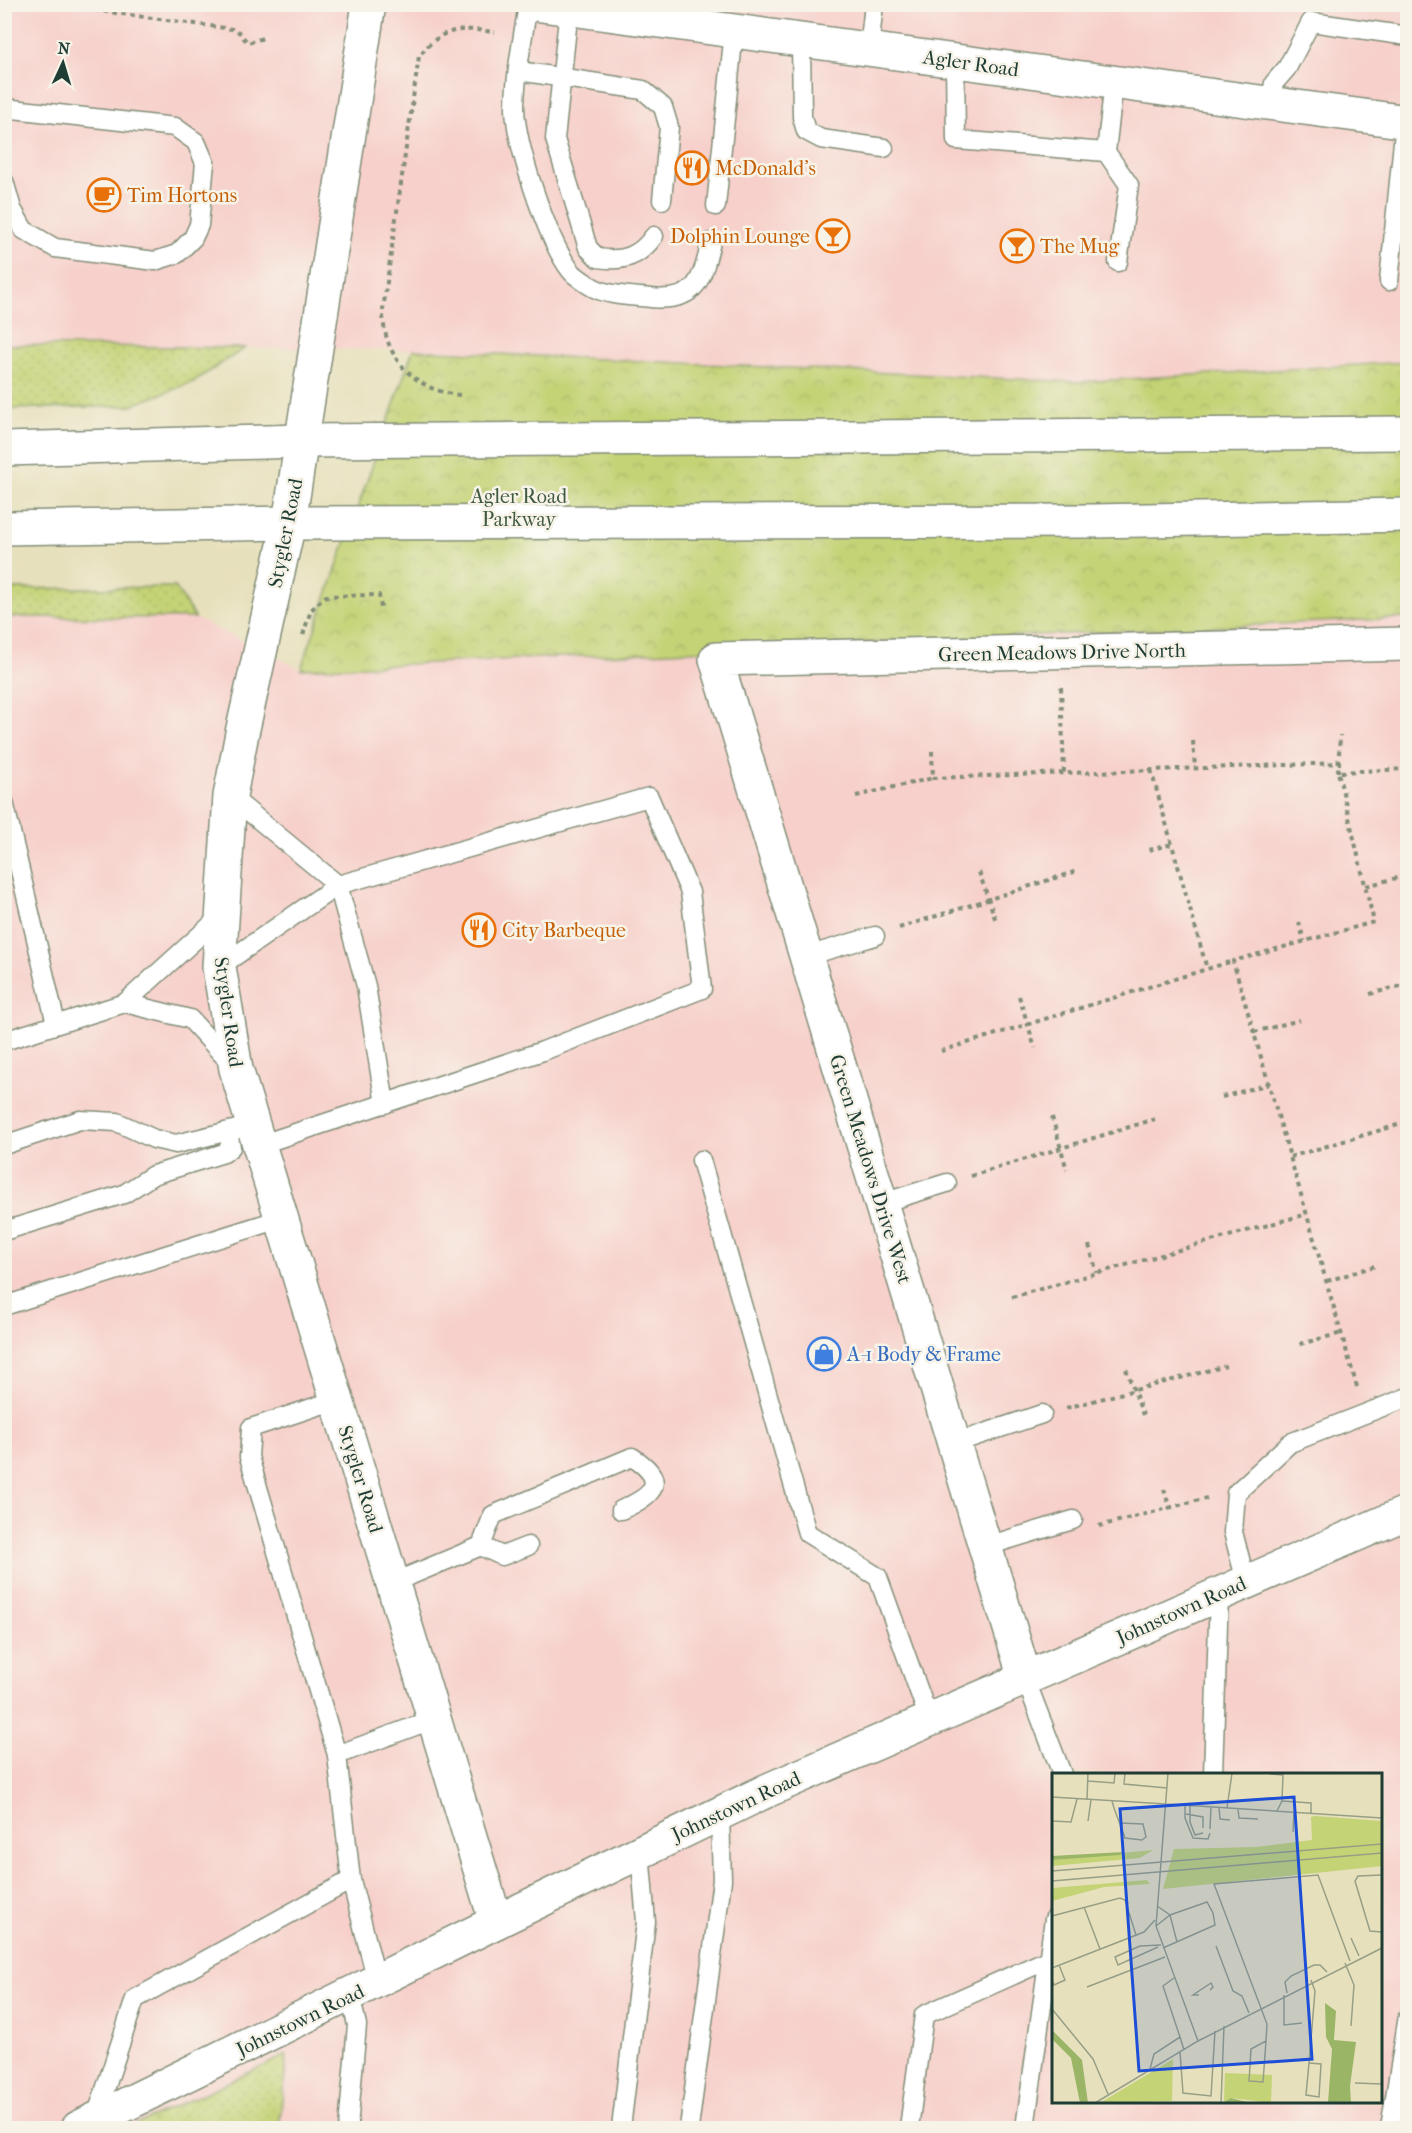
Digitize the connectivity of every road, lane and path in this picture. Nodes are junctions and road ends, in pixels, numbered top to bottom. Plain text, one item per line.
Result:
1 (50, 4) edge
2 (369, 4) edge
3 (528, 4) edge
4 (534, 4) edge
5 (874, 4) edge
6 (569, 9) junction
7 (1313, 13) edge
8 (734, 31) junction
9 (496, 32) dead end
10 (1407, 36) edge
11 (263, 38) dead end
12 (801, 40) junction
13 (869, 49) junction
14 (955, 60) junction
15 (519, 71) junction
16 (561, 76) junction
17 (1114, 82) junction
18 (1270, 103) junction
19 (4, 108) edge
20 (1406, 122) edge
21 (884, 148) dead end
22 (1106, 152) junction
23 (4, 181) edge
24 (662, 200) dead end
25 (716, 206) dead end
26 (654, 236) dead end
27 (711, 242) dead end
28 (1118, 262) dead end
29 (1389, 280) dead end
30 (460, 395) dead end
31 (1407, 433) edge
32 (301, 441) junction
33 (4, 449) edge
34 (1407, 515) edge
35 (289, 523) junction
36 (4, 528) edge
37 (381, 608) dead end
38 (301, 641) dead end
39 (1407, 644) edge
40 (1060, 652) junction
41 (716, 660) joint
42 (1340, 735) dead end
43 (1193, 741) dead end
44 (932, 751) dead end
45 (1341, 763) junction
46 (1195, 768) junction
47 (1407, 769) edge
48 (1151, 770) junction
49 (1338, 772) junction
50 (1064, 773) junction
51 (933, 778) junction
52 (230, 796) junction
53 (856, 796) dead end
54 (4, 802) edge
55 (1172, 844) junction
56 (1149, 850) dead end
57 (979, 872) dead end
58 (1077, 872) dead end
59 (1407, 875) edge
60 (338, 885) junction
61 (1366, 886) junction
62 (988, 899) junction
63 (220, 917) junction
64 (996, 921) dead end
65 (1299, 922) dead end
66 (875, 936) joint
67 (1304, 941) junction
68 (807, 956) junction
69 (1233, 961) junction
70 (219, 967) junction
71 (1207, 969) junction
72 (1407, 984) edge
73 (1370, 994) dead end
74 (1019, 996) dead end
75 (125, 1003) junction
76 (1300, 1020) dead end
77 (56, 1024) junction
78 (1028, 1024) junction
79 (1254, 1032) junction
80 (4, 1041) edge
81 (1035, 1048) dead end
82 (941, 1051) dead end
83 (236, 1069) junction
84 (1269, 1084) junction
85 (1222, 1097) dead end
86 (385, 1104) junction
87 (1052, 1117) dead end
88 (1155, 1119) dead end
89 (1407, 1122) edge
90 (247, 1134) junction
91 (4, 1145) edge
92 (1061, 1148) junction
93 (1290, 1157) junction
94 (701, 1160) dead end
95 (1067, 1170) dead end
96 (947, 1183) joint
97 (882, 1203) junction
98 (1307, 1214) junction
99 (280, 1219) junction
100 (4, 1231) edge
101 (1089, 1245) dead end
102 (1376, 1266) dead end
103 (1097, 1273) junction
104 (1327, 1281) junction
105 (1012, 1297) dead end
106 (4, 1306) edge
107 (1342, 1333) junction
108 (1300, 1344) dead end
109 (1226, 1366) dead end
110 (1126, 1369) dead end
111 (1134, 1392) junction
112 (1407, 1397) edge
113 (336, 1400) junction
114 (1042, 1414) joint
115 (1365, 1414) junction
116 (1143, 1415) dead end
117 (955, 1443) junction
118 (1164, 1488) dead end
119 (1241, 1488) junction
120 (1170, 1509) junction
121 (621, 1510) dead end
122 (1407, 1512) edge
123 (1073, 1520) joint
124 (481, 1546) junction
125 (528, 1546) dead end
126 (987, 1546) junction
127 (392, 1582) junction
128 (1233, 1588) junction
129 (1025, 1678) junction
130 (434, 1719) junction
131 (929, 1719) junction
132 (338, 1755) junction
133 (1062, 1773) edge
134 (1213, 1773) edge
135 (720, 1814) junction
136 (640, 1852) junction
137 (351, 1880) junction
138 (496, 1922) junction
139 (1052, 1926) edge
140 (1047, 1959) junction
141 (363, 1988) junction
142 (1407, 2016) edge
143 (87, 2124) edge
144 (348, 2128) edge
145 (621, 2128) edge
146 (690, 2128) edge
147 (909, 2128) edge
148 (1025, 2128) edge
149 (1390, 2128) edge

1 - 11 path
2 - 32 main road, Stygler Road
3 - 15 lane
4 - 6 main road, Agler Road
5 - 13 lane
6 - 8 main road, Agler Road
6 - 16 lane
7 - 10 lane
7 - 18 lane
8 - 12 main road, Agler Road
8 - 25 lane
9 - 30 path
12 - 13 main road, Agler Road
12 - 21 lane
13 - 14 main road, Agler Road
14 - 17 main road, Agler Road
14 - 22 lane
15 - 16 lane
15 - 27 lane
16 - 24 lane
16 - 26 lane
17 - 18 main road, Agler Road
17 - 22 lane
18 - 20 main road, Agler Road
19 - 23 lane
20 - 29 lane
22 - 28 lane
31 - 32 main road
32 - 33 main road
32 - 35 main road, Stygler Road
34 - 35 main road
35 - 36 main road
35 - 52 main road, Stygler Road
37 - 38 path
39 - 40 main road, Green Meadows Drive North
40 - 41 main road, Green Meadows Drive North
40 - 50 path
41 - 68 main road, Green Meadows Drive West
42 - 45 path
43 - 46 path
44 - 51 path
45 - 46 path
45 - 49 path
46 - 48 path
47 - 49 path
48 - 50 path
48 - 55 path
49 - 61 path
50 - 51 path
51 - 53 path
52 - 60 lane
52 - 63 main road, Stygler Road
54 - 77 lane
55 - 56 path
55 - 71 path
57 - 62 path
58 - 62 path
59 - 61 path
60 - 70 lane
60 - 86 lane
60 - 86 lane
61 - 67 path
62 - 64 path
62 - 66 path
63 - 70 main road, Stygler Road
63 - 75 lane
65 - 67 path
66 - 68 lane
67 - 69 path
68 - 97 main road, Green Meadows Drive West
69 - 71 path
69 - 79 path
70 - 83 main road, Stygler Road
71 - 78 path
72 - 73 path
74 - 78 path
75 - 77 lane
75 - 83 lane
76 - 79 path
77 - 80 lane
78 - 81 path
78 - 82 path
79 - 84 path
83 - 90 main road, Stygler Road
84 - 85 path
84 - 93 path
86 - 90 lane
87 - 92 path
88 - 92 path
89 - 93 path
90 - 91 lane
90 - 99 main road, Stygler Road
90 - 100 lane
92 - 95 path
92 - 96 path
93 - 98 path
94 - 131 lane
96 - 97 lane
97 - 117 main road, Green Meadows Drive West
98 - 103 path
98 - 104 path
99 - 106 lane
99 - 113 main road, Stygler Road
101 - 103 path
102 - 104 path
103 - 105 path
104 - 107 path
107 - 108 path
107 - 115 path
109 - 111 path
110 - 111 path
111 - 114 path
111 - 116 path
112 - 115 lane
113 - 127 main road, Stygler Road
113 - 132 lane
114 - 117 lane
115 - 119 lane
117 - 126 main road, Green Meadows Drive West
118 - 120 path
119 - 120 path
119 - 128 lane
120 - 123 path
121 - 124 lane
122 - 128 main road, Johnstown Road
123 - 126 lane
124 - 125 lane
124 - 127 lane
126 - 129 main road, Green Meadows Drive West
127 - 130 main road, Stygler Road
128 - 129 main road, Johnstown Road
128 - 134 lane
129 - 131 main road, Johnstown Road
129 - 133 lane
130 - 132 lane
130 - 138 main road, Stygler Road
131 - 135 main road, Johnstown Road
132 - 137 lane
135 - 136 main road, Johnstown Road
135 - 146 lane
136 - 138 main road, Johnstown Road
136 - 145 lane
137 - 141 lane
137 - 143 lane
138 - 141 main road, Johnstown Road
139 - 140 lane
140 - 147 lane
140 - 148 lane
141 - 143 main road, Johnstown Road
141 - 144 lane
142 - 149 lane

